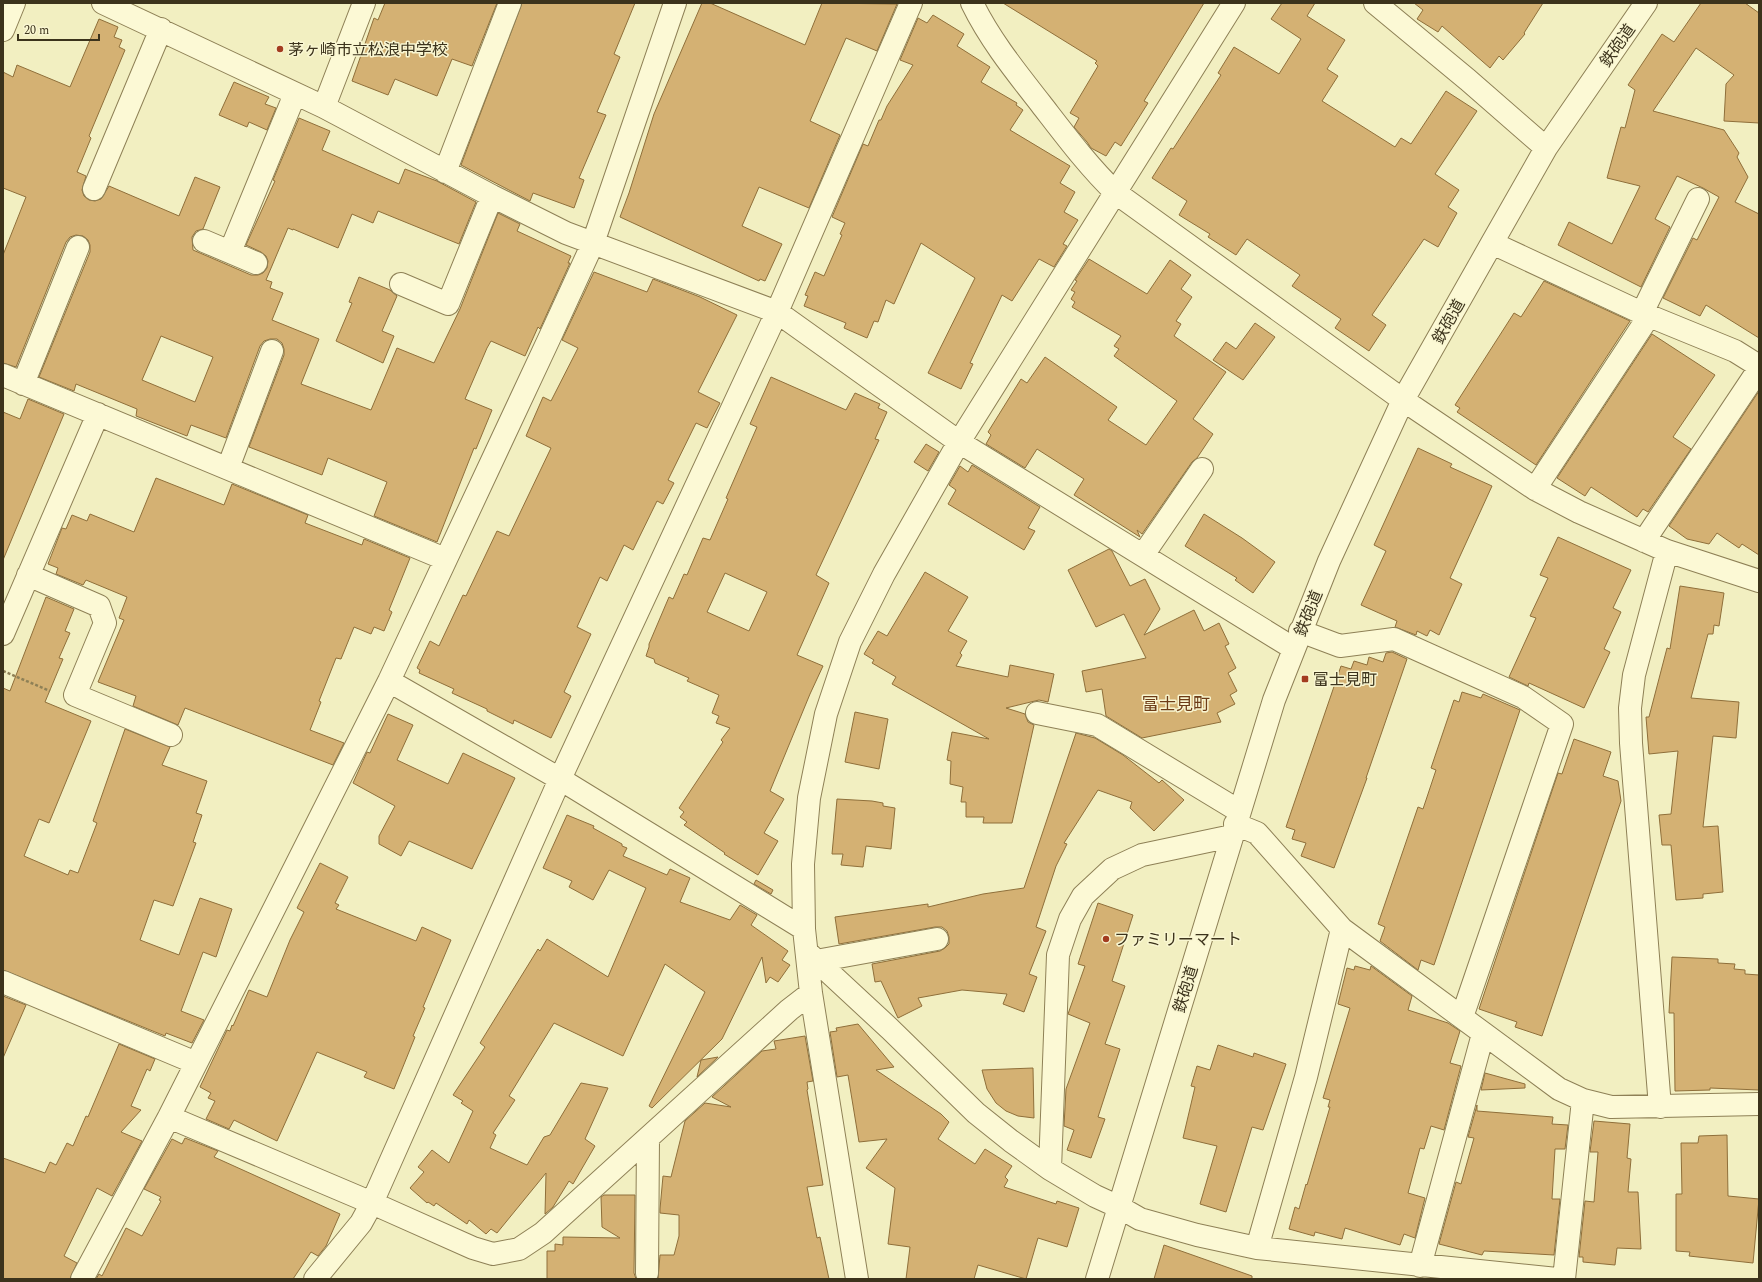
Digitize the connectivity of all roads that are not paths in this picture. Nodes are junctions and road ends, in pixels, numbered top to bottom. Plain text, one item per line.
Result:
1 (14, 3) edge
2 (103, 3) edge
3 (364, 3) edge
4 (510, 3) edge
5 (675, 3) edge
6 (911, 3) edge
7 (972, 3) edge
8 (1234, 3) edge
9 (1646, 3) edge
10 (1384, 6) edge
11 (161, 29) junction
12 (3, 30) edge
13 (295, 94) junction
14 (324, 107) junction
15 (1546, 148) junction
16 (445, 172) junction
17 (94, 189) dead end
18 (1116, 193) junction
19 (492, 196) junction
20 (1698, 199) dead end
21 (204, 241) dead end
22 (592, 243) junction
23 (1492, 243) junction
24 (78, 247) dead end
25 (230, 252) junction
26 (256, 263) dead end
27 (401, 284) dead end
28 (777, 312) junction
29 (1645, 314) junction
30 (272, 351) dead end
31 (1759, 368) edge
32 (3, 376) edge
33 (23, 384) junction
34 (1403, 400) junction
35 (98, 414) junction
36 (959, 442) junction
37 (228, 468) junction
38 (1202, 469) dead end
39 (1535, 489) junction
40 (1644, 541) junction
41 (1667, 551) junction
42 (1143, 555) junction
43 (445, 559) junction
44 (28, 575) junction
45 (1759, 581) edge
46 (3, 634) edge
47 (1297, 640) junction
48 (389, 681) junction
49 (1036, 713) dead end
50 (171, 735) dead end
51 (560, 779) junction
52 (1236, 824) junction
53 (804, 929) junction
54 (1342, 929) junction
55 (937, 939) dead end
56 (811, 957) junction
57 (3, 982) edge
58 (811, 993) junction
59 (1462, 1017) junction
60 (1483, 1034) junction
61 (196, 1063) junction
62 (1583, 1100) junction
63 (1759, 1104) edge
64 (1660, 1107) junction
65 (169, 1117) junction
66 (648, 1138) junction
67 (1050, 1169) junction
68 (372, 1203) junction
69 (1119, 1207) junction
70 (1257, 1248) junction
71 (1420, 1266) junction
72 (647, 1273) dead end
73 (82, 1279) edge
74 (315, 1279) edge
75 (857, 1279) edge
76 (1097, 1279) edge
77 (1557, 1279) edge
78 (1564, 1279) edge

1 - 12 street
2 - 11 street
3 - 14 street
4 - 16 street
5 - 22 street
6 - 28 street
7 - 18 street
8 - 18 street
9 - 15 street, 鉄砲道
10 - 15 street
11 - 13 street
11 - 17 street
13 - 14 street
13 - 25 street
14 - 16 street
15 - 23 street, 鉄砲道
16 - 19 street
18 - 34 street
18 - 36 street
19 - 22 street
19 - 27 street
20 - 29 street
21 - 25 street
22 - 28 street
22 - 43 street
23 - 29 street
23 - 34 street, 鉄砲道
24 - 33 street
25 - 26 street
28 - 36 street
28 - 51 street
29 - 31 street
29 - 39 street
30 - 37 street
31 - 40 street
32 - 33 street
33 - 35 street
34 - 39 street
34 - 47 street, 鉄砲道
35 - 37 street
35 - 44 street
36 - 42 street
36 - 53 street
37 - 43 street
38 - 42 street
39 - 40 street
40 - 41 street
41 - 45 street
41 - 64 street
42 - 47 street
43 - 48 street
44 - 46 street
44 - 50 street
47 - 52 street, 鉄砲道
47 - 59 street
48 - 51 street
48 - 61 street
49 - 52 street
51 - 53 street
51 - 68 street
52 - 54 street
52 - 67 street
52 - 69 street, 鉄砲道
53 - 56 street
54 - 59 street
54 - 70 street
55 - 56 street
56 - 58 street
56 - 67 street
57 - 61 street
58 - 66 street
58 - 75 street
59 - 60 street
60 - 62 street
60 - 71 street
61 - 65 street
62 - 64 street
62 - 78 street
63 - 64 street
65 - 68 street
65 - 73 street
66 - 68 street
66 - 72 street
67 - 69 street
68 - 74 street
69 - 70 street
69 - 76 street, 鉄砲道
70 - 71 street
71 - 77 street

